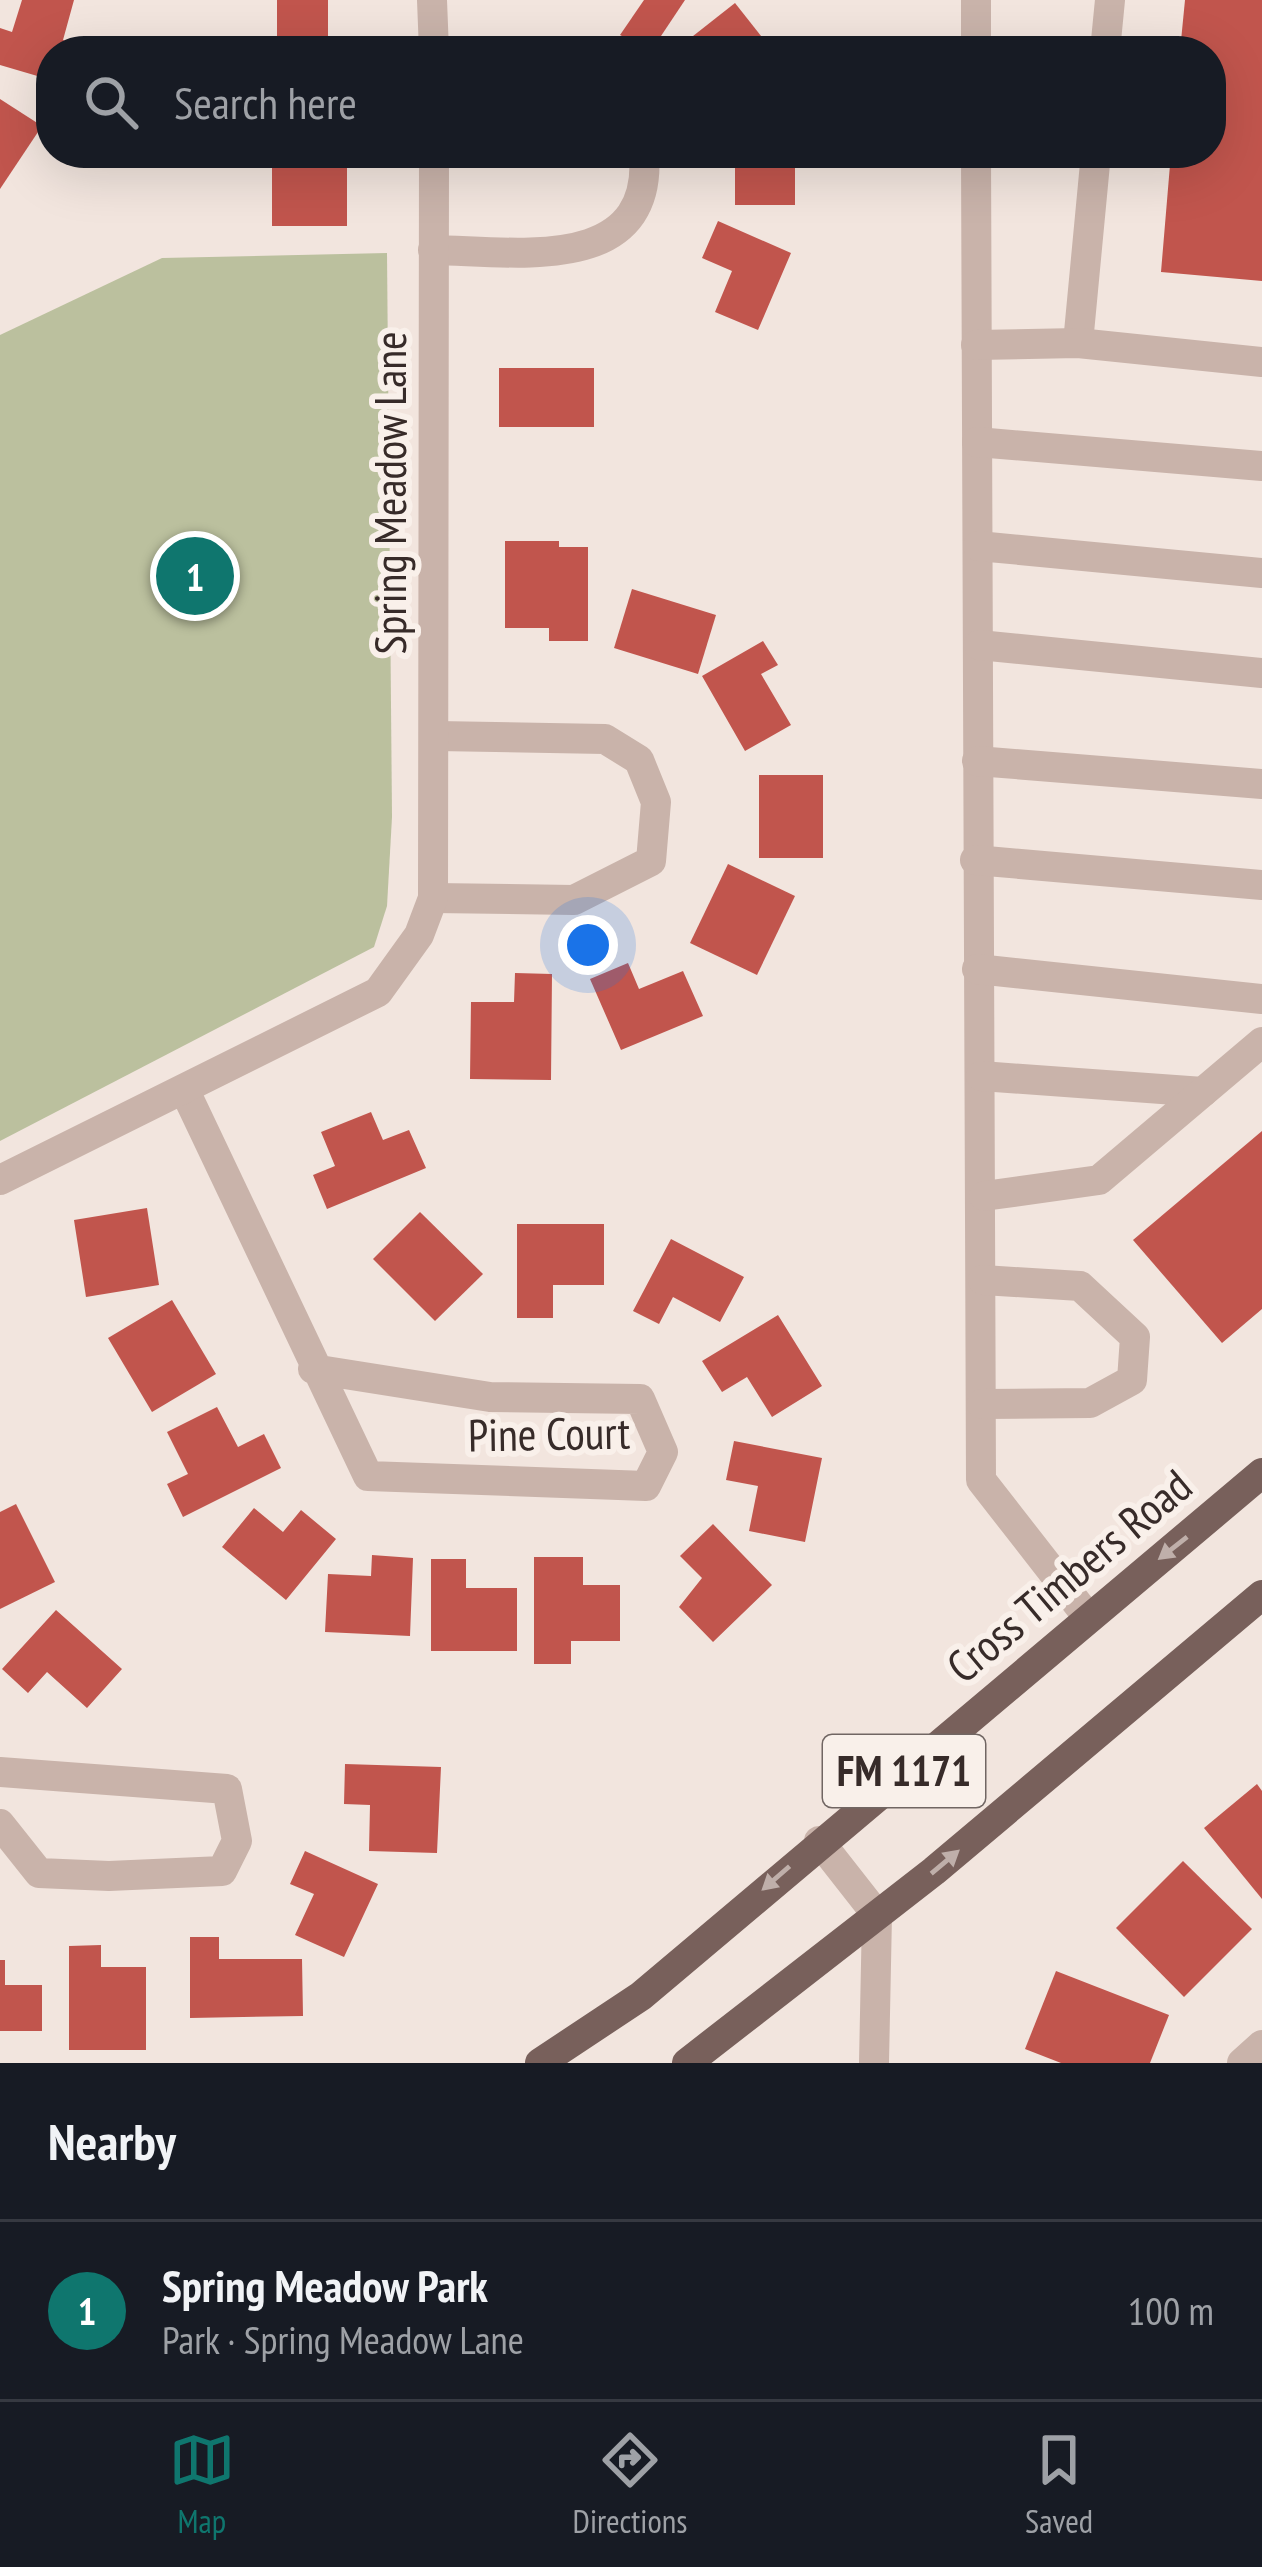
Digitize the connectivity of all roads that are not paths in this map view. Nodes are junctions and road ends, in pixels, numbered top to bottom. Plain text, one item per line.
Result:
1 (432, 0) edge
2 (976, 0) edge
3 (1110, 0) edge
4 (433, 36) edge
5 (976, 36) edge
6 (1107, 36) edge
7 (434, 168) edge
8 (641, 168) edge
9 (976, 168) edge
10 (1095, 168) edge
11 (433, 250) junction
12 (1078, 343) junction
13 (976, 345) junction
14 (1262, 362) edge
15 (977, 442) junction
16 (1262, 466) edge
17 (978, 546) junction
18 (1262, 573) edge
19 (979, 644) junction
20 (1262, 673) edge
21 (437, 736) junction
22 (977, 761) junction
23 (1262, 784) edge
24 (975, 860) junction
25 (1262, 885) edge
26 (433, 898) junction
27 (977, 969) junction
28 (1262, 999) edge
29 (1262, 1042) edge
30 (981, 1076) junction
31 (185, 1090) junction
32 (1203, 1092) junction
33 (0, 1180) edge
34 (984, 1196) junction
35 (983, 1280) junction
36 (313, 1369) junction
37 (982, 1404) junction
38 (1262, 1473) edge
39 (1262, 1595) edge
40 (1087, 1616) junction
41 (0, 1772) edge
42 (0, 1824) edge
43 (819, 1841) junction
44 (877, 1915) junction
45 (1262, 2045) edge
46 (540, 2063) edge
47 (687, 2063) edge
48 (874, 2063) edge
49 (1242, 2063) edge

1 - 4 street
2 - 5 street
3 - 6 street
7 - 11 street, Spring Meadow Lane
8 - 11 street
9 - 13 street
10 - 12 street
11 - 21 street, Spring Meadow Lane
12 - 13 street
12 - 14 street
13 - 15 street
15 - 16 street
15 - 17 street
17 - 18 street
17 - 19 street
19 - 20 street
19 - 22 street
21 - 26 street, Spring Meadow Lane
21 - 26 street
22 - 23 street
22 - 24 street
24 - 25 street
24 - 27 street
26 - 31 street, Spring Meadow Lane
27 - 28 street
27 - 30 street
29 - 32 street
30 - 32 street
30 - 34 street
31 - 33 street, Spring Meadow Lane
31 - 36 street, Pine Court
32 - 34 street
34 - 35 street
35 - 37 street
35 - 37 street
36 - 36 street, Pine Court
37 - 40 street
38 -> 40 main road, Cross Timbers Road / FM 1171
44 -> 39 main road, FM 1171
40 - 43 main road, Cross Timbers Road / FM 1171
41 - 42 street
43 - 44 street
43 -> 46 main road, Cross Timbers Road / FM 1171
44 - 47 main road, FM 1171
44 - 48 street
45 - 49 street

